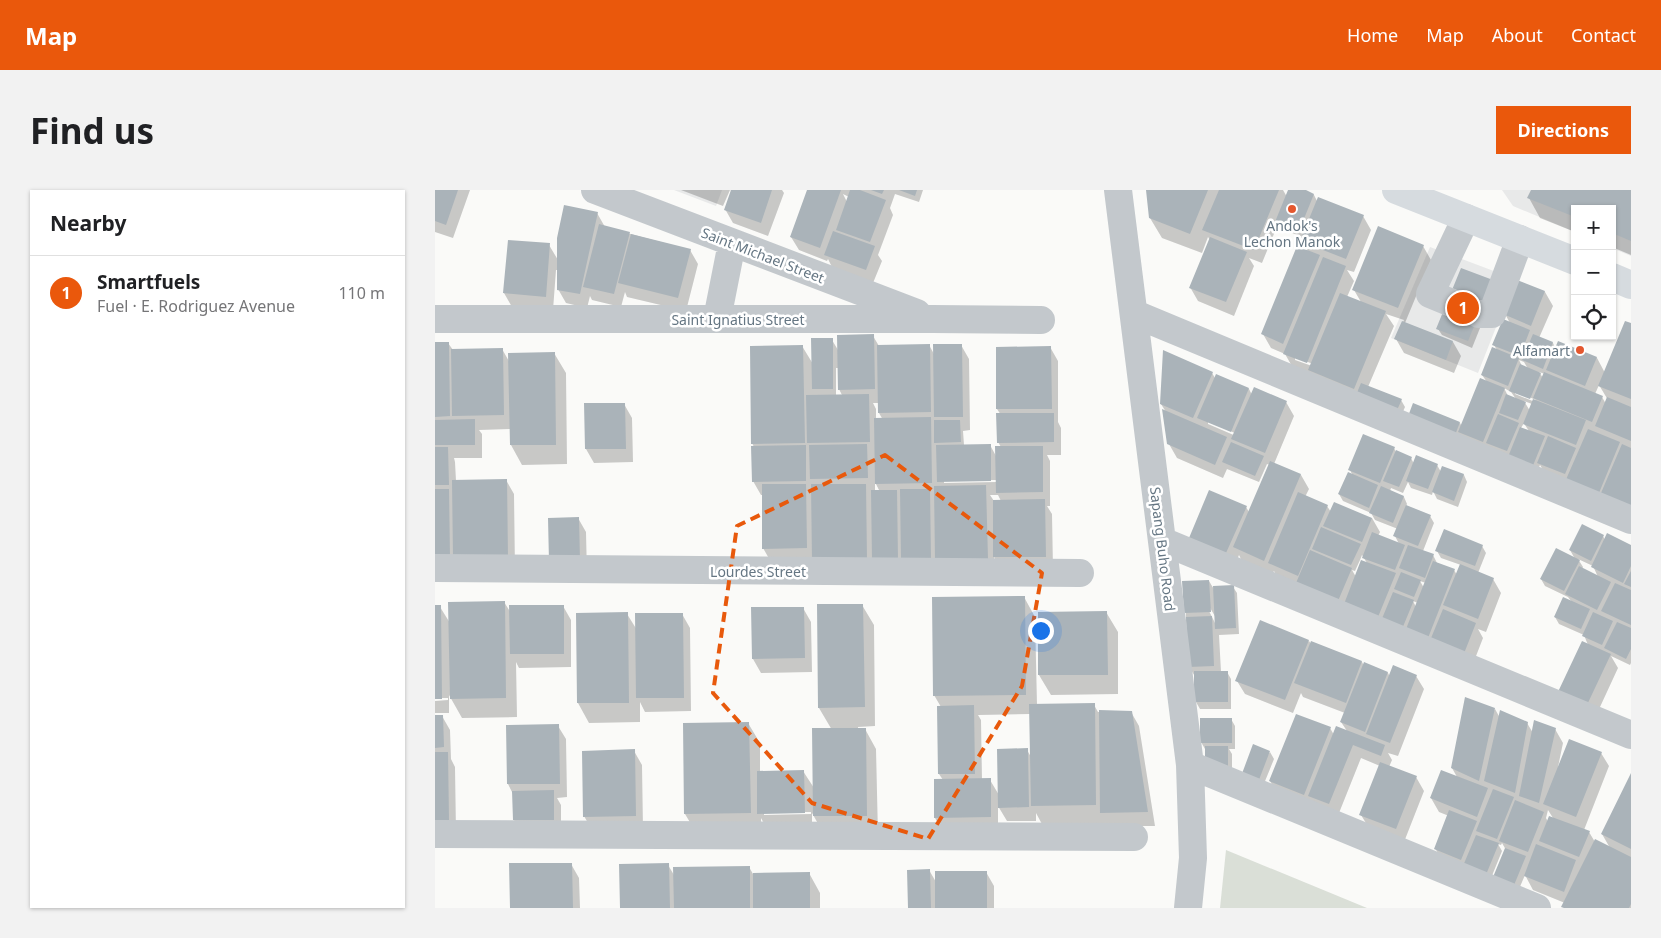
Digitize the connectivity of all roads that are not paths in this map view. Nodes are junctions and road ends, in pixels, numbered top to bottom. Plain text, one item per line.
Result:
1 (595, 190) edge
2 (1118, 190) edge
3 (1395, 190) edge
4 (1466, 218) junction
5 (1520, 239) junction
6 (732, 243) junction
7 (1571, 259) edge
8 (1616, 279) edge
9 (1631, 285) edge
10 (1447, 301) tunnel mouth
11 (1135, 314) junction
12 (1479, 314) dead end
13 (435, 319) edge
14 (717, 319) junction
15 (932, 319) junction
16 (1041, 320) dead end
17 (1631, 520) edge
18 (1162, 541) junction
19 (435, 568) edge
20 (1080, 574) dead end
21 (1631, 735) edge
22 (1190, 765) junction
23 (435, 834) edge
24 (1133, 837) dead end
25 (1188, 908) edge
26 (1537, 908) edge

1 - 6 street, Saint Michael Street
2 - 11 street, Sapang Buho Road
3 - 4 main road
4 - 5 main road
4 - 10 street
5 - 7 main road
5 - 12 street
6 - 14 street
6 - 15 street, Saint Michael Street
8 - 9 main road
11 - 17 street
11 - 18 street, Sapang Buho Road
13 - 14 street, Saint Ignatius Street
14 - 15 street, Saint Ignatius Street
15 - 16 street, Saint Ignatius Street
18 - 21 street
18 - 22 street, Sapang Buho Road
19 - 20 street, Lourdes Street
22 - 25 street, Sapang Buho Road
22 - 26 street
23 - 24 street

